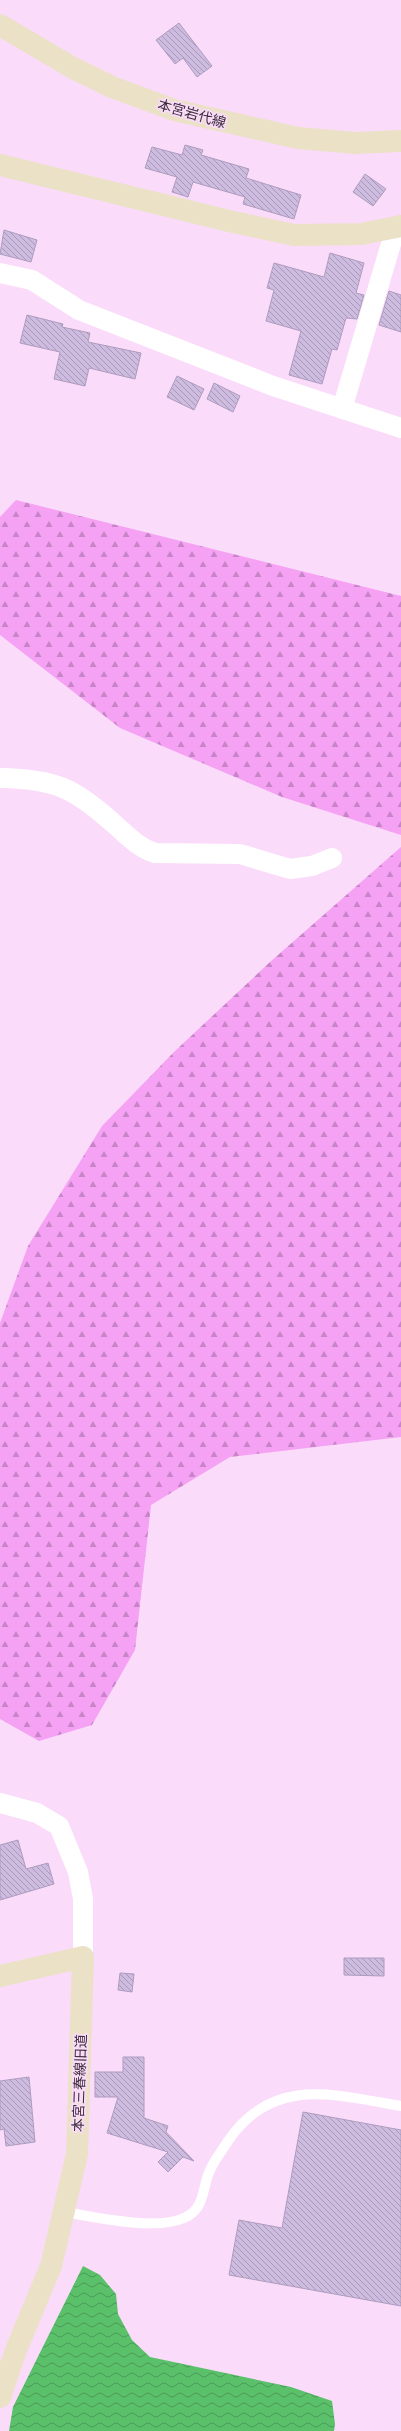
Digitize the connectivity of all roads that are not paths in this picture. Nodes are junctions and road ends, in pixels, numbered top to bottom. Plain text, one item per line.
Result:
1 (0, 25) edge
2 (401, 141) edge
3 (0, 165) edge
4 (399, 227) edge
5 (0, 273) edge
6 (342, 409) junction
7 (401, 428) edge
8 (0, 778) edge
9 (332, 858) dead end
10 (0, 1803) edge
11 (83, 1957) junction
12 (0, 1976) edge
13 (401, 2106) edge
14 (64, 2212) junction
15 (0, 2396) edge

1 - 2 street, 本宮岩代線
3 - 4 street
4 - 6 street
5 - 6 street
6 - 7 street
8 - 9 street
10 - 11 street, 本宮三春線旧道
11 - 12 street
11 - 14 street, 本宮三春線旧道
13 - 14 lane
14 - 15 street, 本宮三春線旧道

